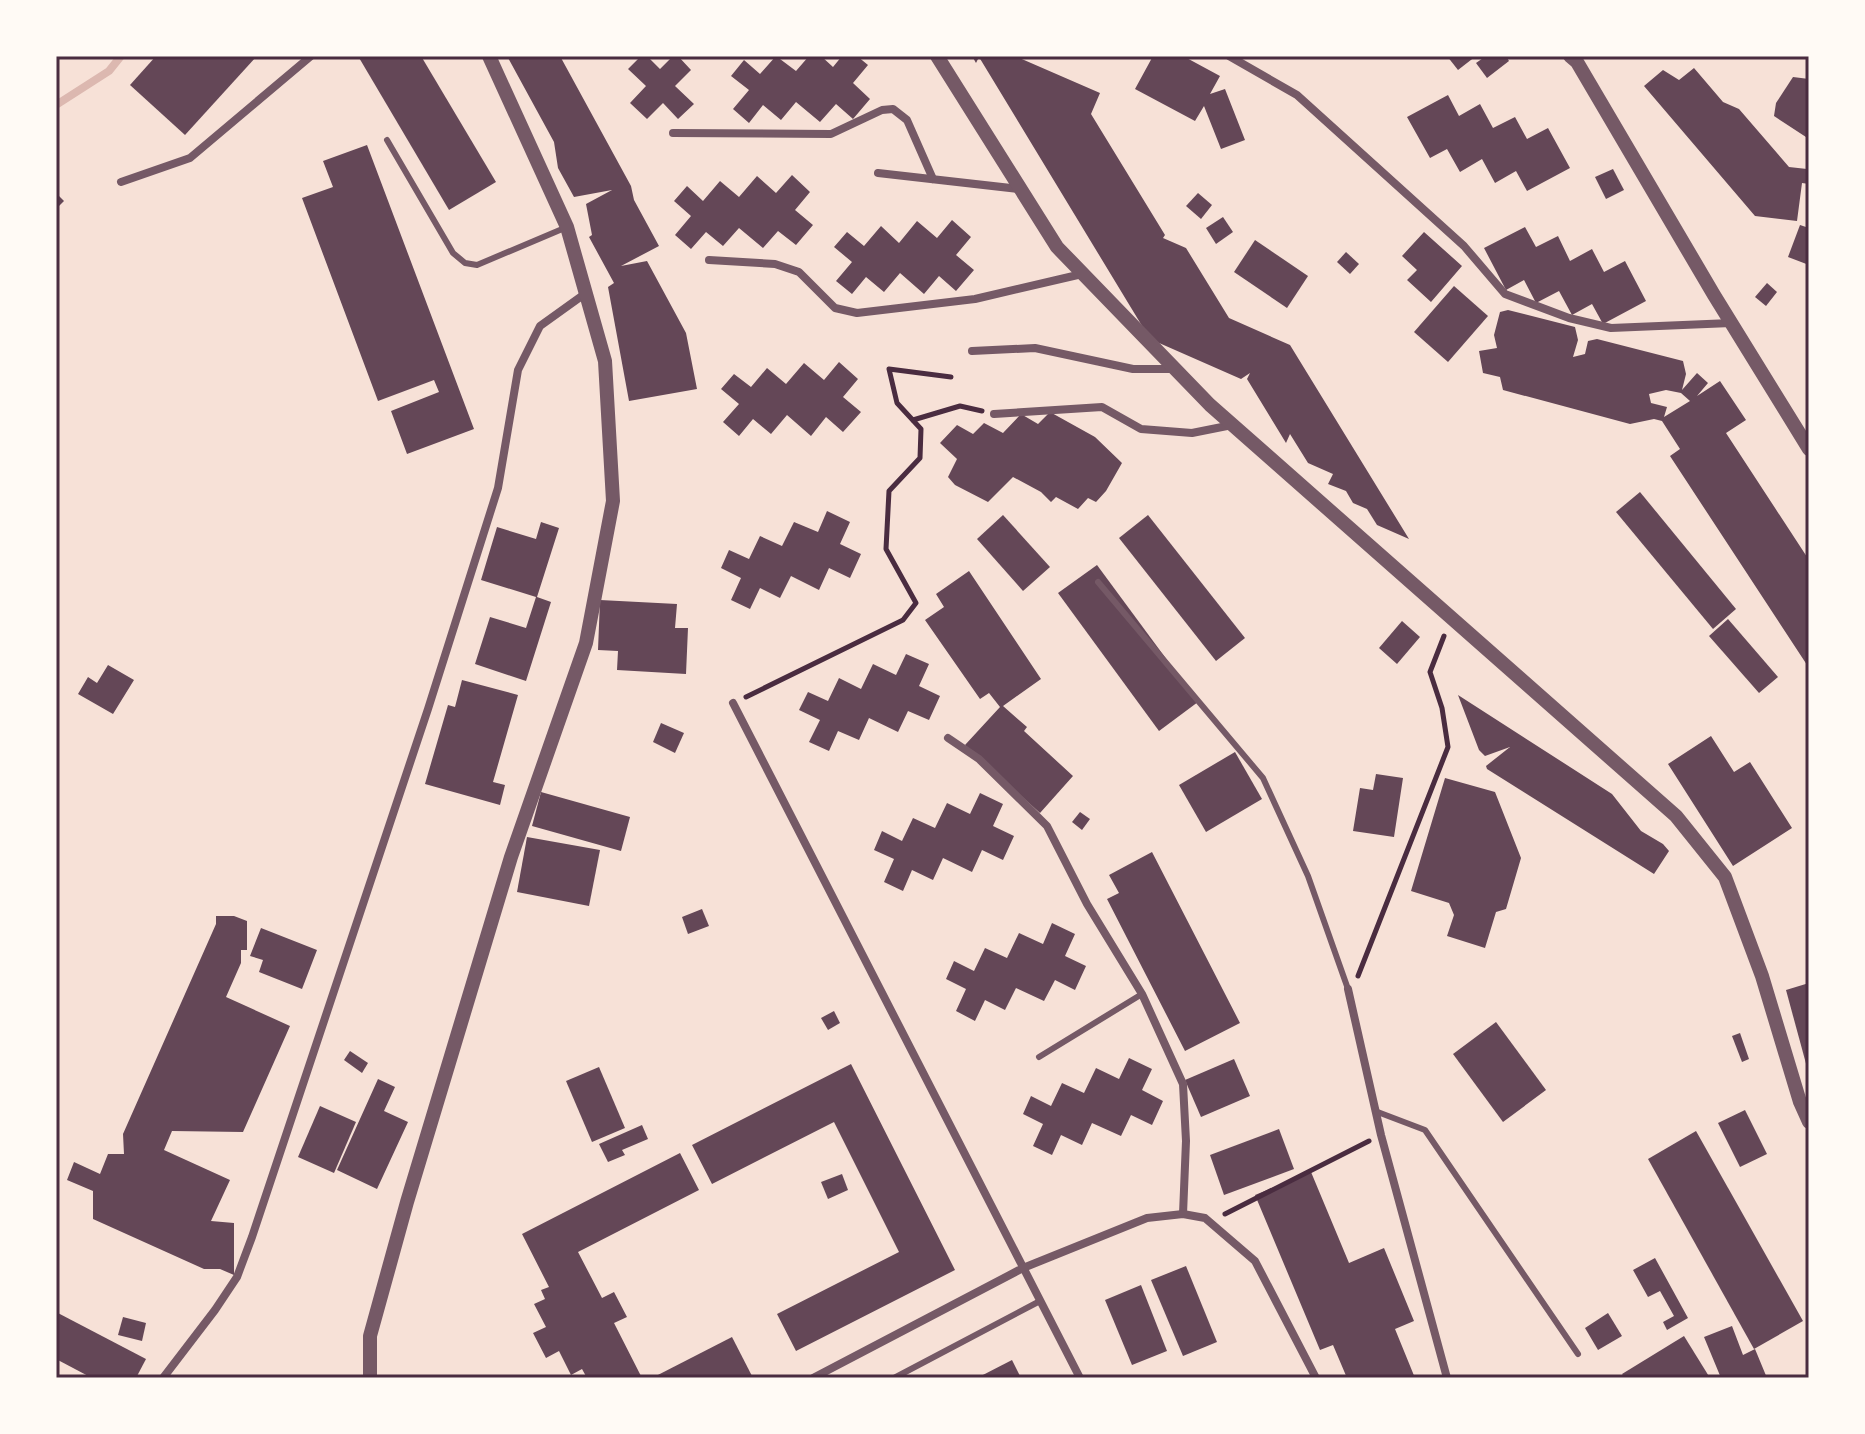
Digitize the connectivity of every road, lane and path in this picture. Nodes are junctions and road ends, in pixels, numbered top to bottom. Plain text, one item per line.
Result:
1 (311, 56) edge
2 (489, 56) edge
3 (937, 56) edge
4 (1229, 56) edge
5 (1575, 58) edge
6 (673, 133) dead end
7 (387, 140) dead end
8 (878, 173) dead end
9 (933, 179) junction
10 (121, 182) dead end
11 (1020, 189) junction
12 (567, 227) junction
13 (709, 260) dead end
14 (1083, 274) junction
15 (586, 293) junction
16 (1731, 323) junction
17 (972, 351) dead end
18 (1175, 369) junction
19 (951, 377) dead end
20 (994, 414) joint
21 (913, 420) junction
22 (1232, 425) junction
23 (1809, 449) edge
24 (1098, 582) dead end
25 (1452, 616) junction
26 (733, 703) joint
27 (948, 738) dead end
28 (1348, 989) junction
29 (1142, 994) junction
30 (1039, 1057) dead end
31 (1375, 1111) junction
32 (1809, 1122) edge
33 (1381, 1135) junction
34 (1183, 1214) junction
35 (1209, 1222) junction
36 (1023, 1268) junction
37 (1040, 1301) junction
38 (1578, 1354) dead end
39 (163, 1378) edge
40 (370, 1378) edge
41 (813, 1378) edge
42 (894, 1378) edge
43 (1080, 1378) edge
44 (1316, 1378) edge
45 (1447, 1378) edge

1 - 10 street
2 - 12 street
3 - 11 street
4 - 16 street
5 - 16 street
6 - 9 street
7 - 12 lane
8 - 9 street
9 - 11 street
11 - 14 street
12 - 15 street
13 - 14 street
14 - 18 street
15 - 39 street
15 - 40 street
16 - 23 street
17 - 18 street
18 - 22 street
19 - 21 path
20 - 21 path
20 - 22 street
21 - 26 path
22 - 25 street
24 - 28 lane
25 - 28 path
25 - 32 street
26 - 36 street
27 - 29 street
28 - 31 street
29 - 30 lane
29 - 34 street
31 - 33 street
31 - 38 lane
33 - 35 path
33 - 45 street
34 - 35 street
34 - 36 street
35 - 44 street
36 - 37 street
36 - 41 street
37 - 42 lane
37 - 43 street

